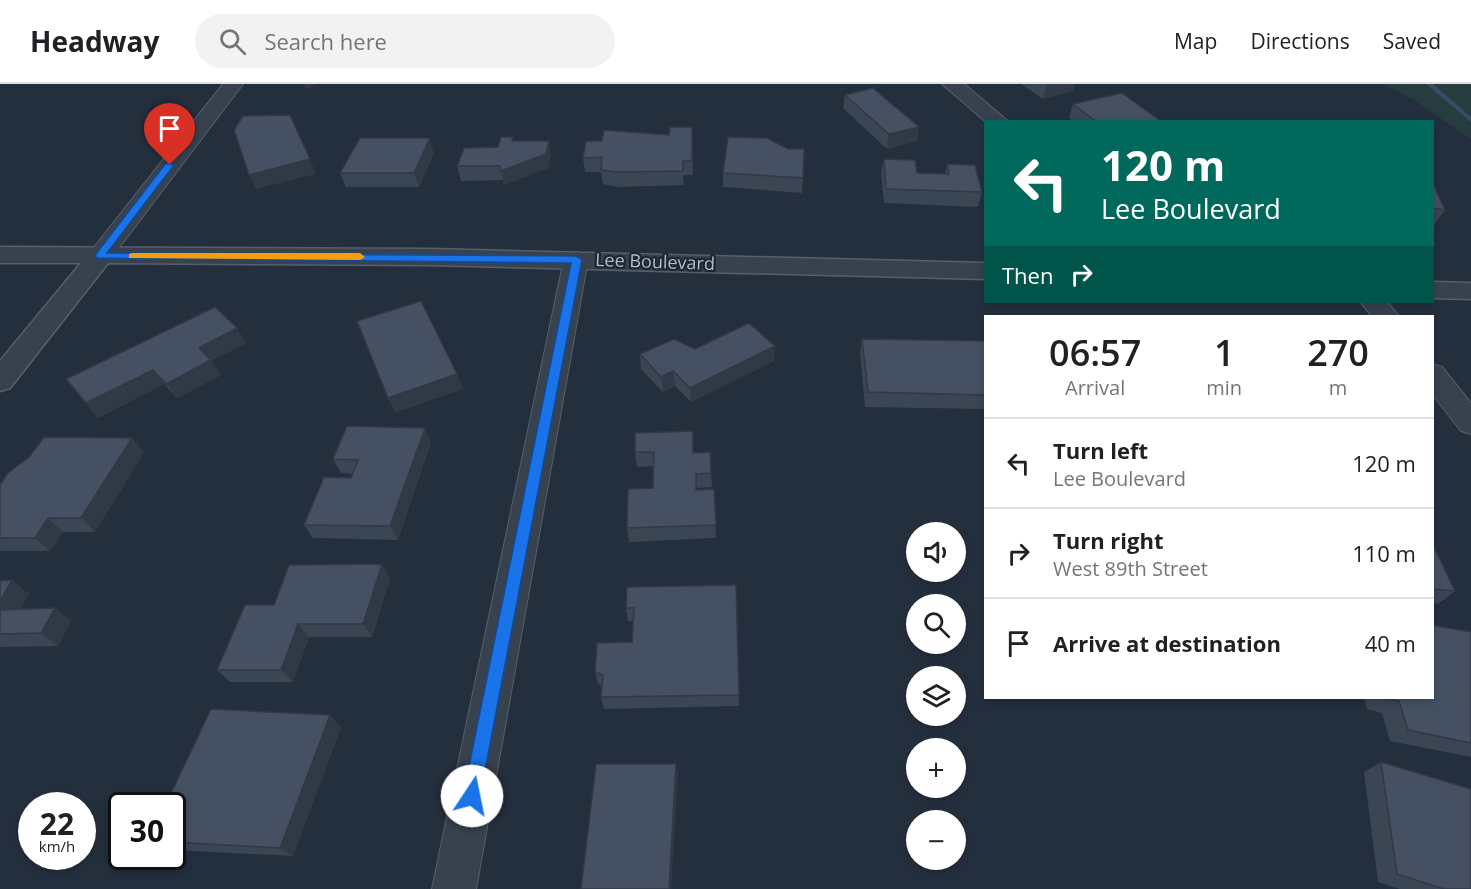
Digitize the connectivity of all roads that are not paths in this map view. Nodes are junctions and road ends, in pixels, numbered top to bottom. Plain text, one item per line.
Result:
1 (233, 84) edge
2 (952, 84) edge
3 (997, 120) edge
4 (0, 255) edge
5 (100, 256) junction
6 (576, 260) junction
7 (984, 271) edge
8 (1434, 290) edge
9 (1471, 291) edge
10 (1374, 303) edge
11 (1385, 315) edge
12 (1434, 377) edge
13 (0, 381) edge
14 (1471, 423) edge
15 (454, 889) edge

1 - 5 street
2 - 3 street
4 - 5 street, Lee Boulevard
5 - 6 street, Lee Boulevard
5 - 13 street
6 - 7 street, Lee Boulevard
6 - 15 street
8 - 9 street
10 - 11 street
12 - 14 street

